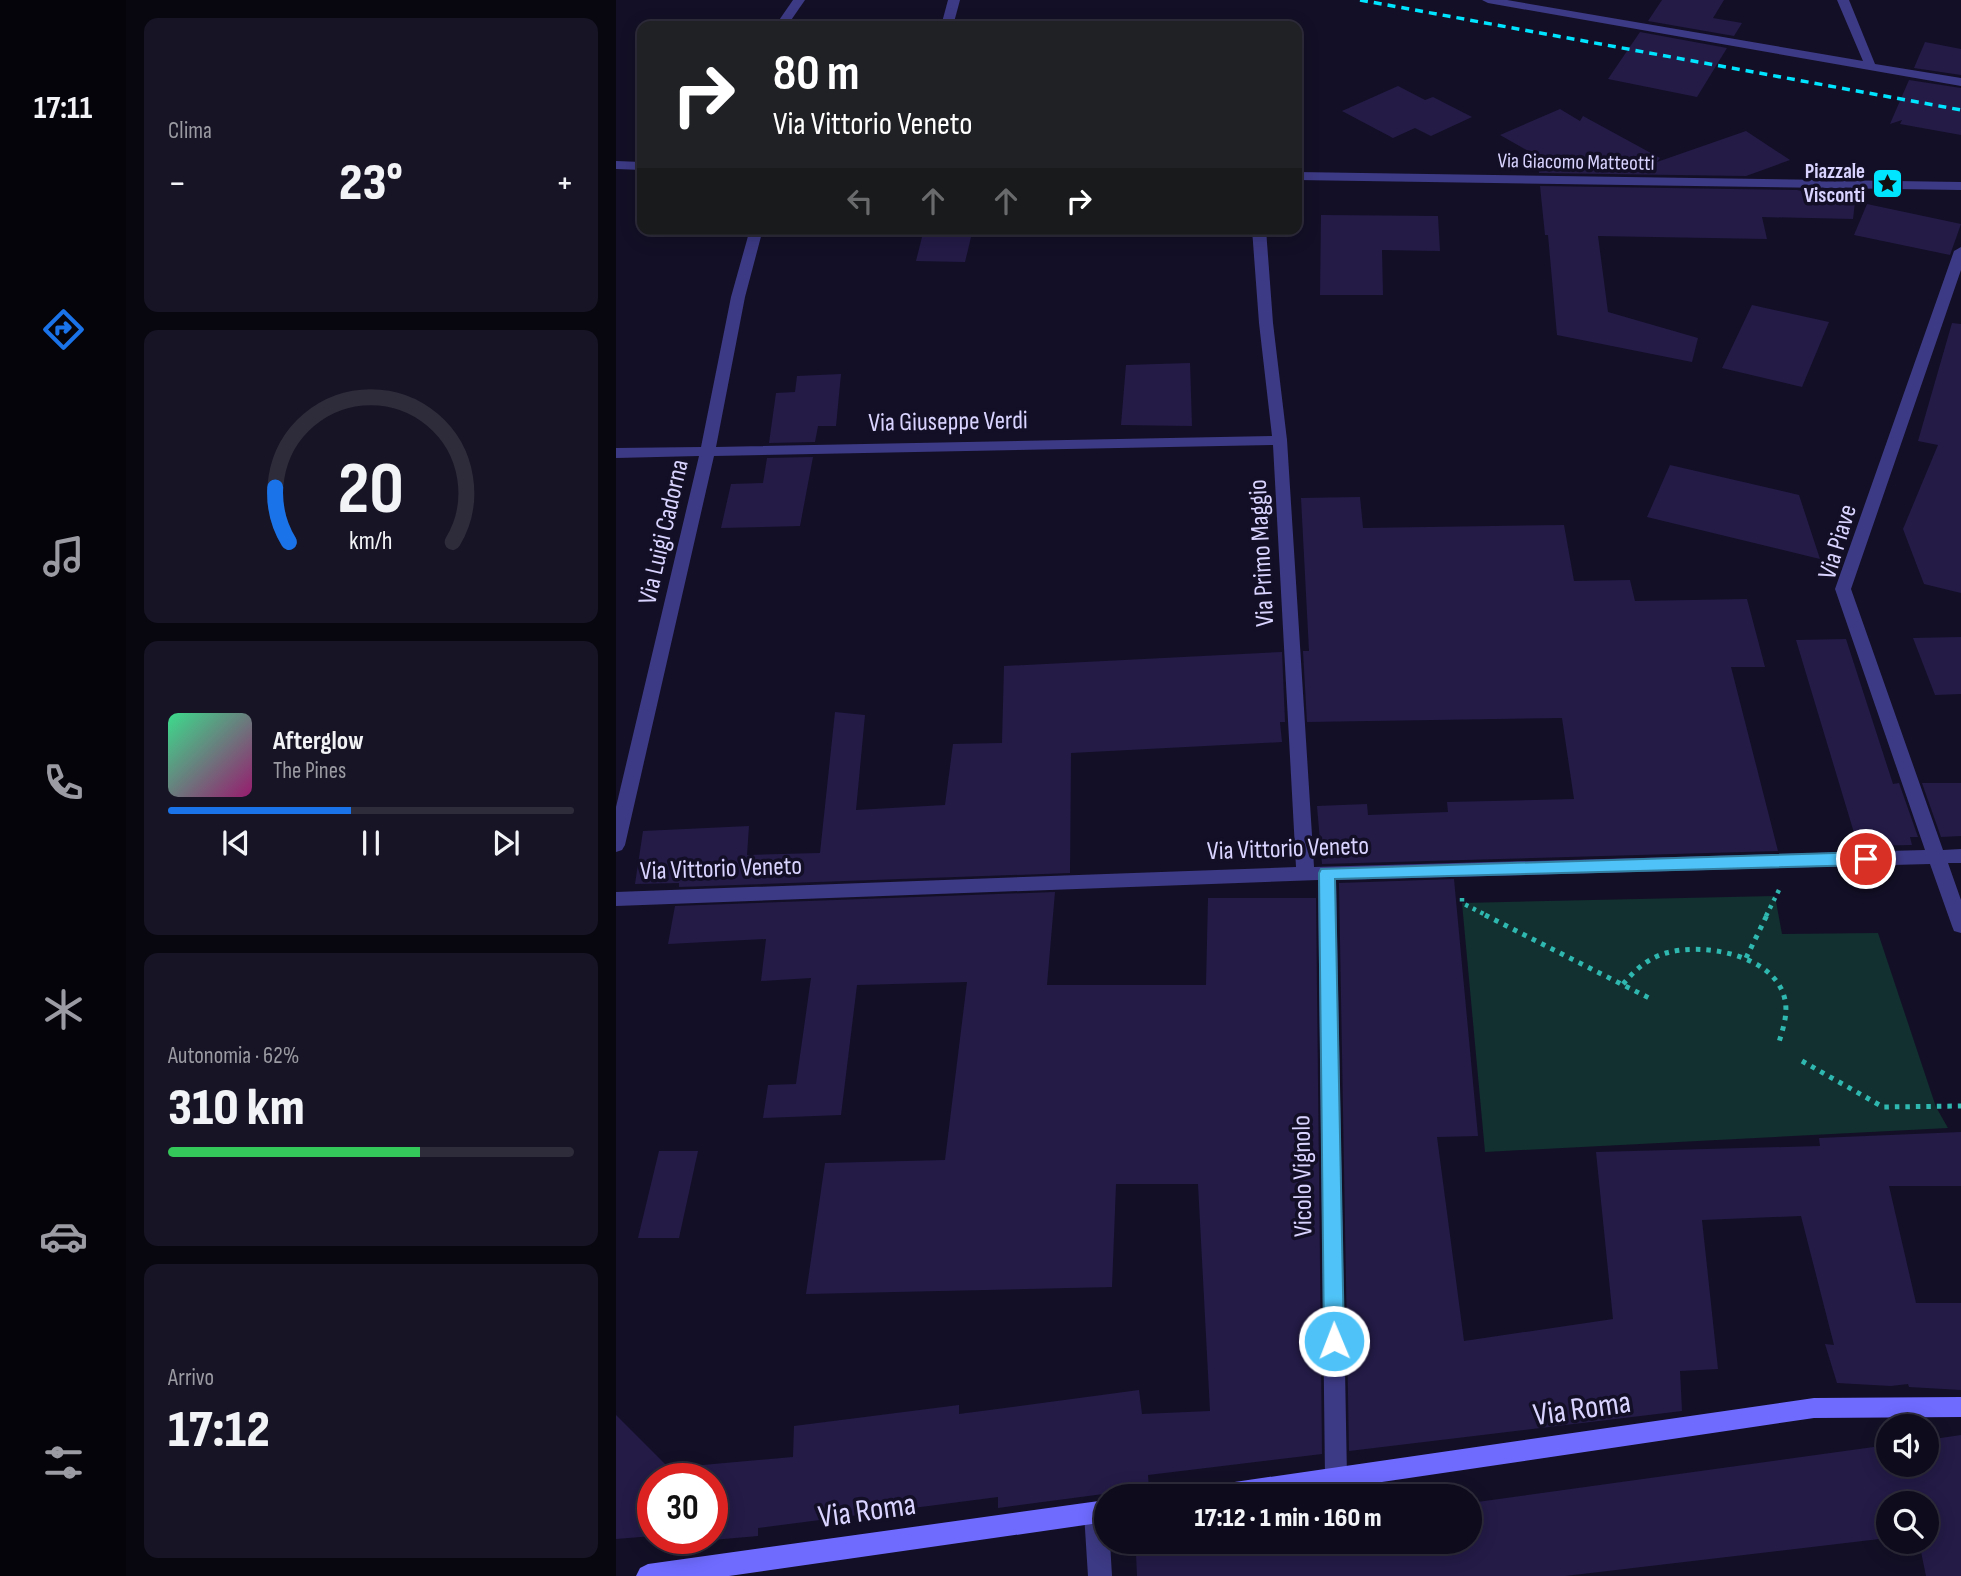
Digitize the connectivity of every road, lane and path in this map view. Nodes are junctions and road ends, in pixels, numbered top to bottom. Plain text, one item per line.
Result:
1 (799, 0) edge
2 (954, 0) edge
3 (1488, 0) edge
4 (1843, 0) edge
5 (784, 21) edge
6 (948, 21) edge
7 (1871, 67) junction
8 (1961, 82) edge
9 (616, 165) edge
10 (637, 166) edge
11 (1302, 176) edge
12 (1961, 186) edge
13 (755, 235) edge
14 (1260, 235) edge
15 (1961, 251) edge
16 (1280, 440) junction
17 (708, 451) junction
18 (616, 453) edge
19 (616, 845) edge
20 (1938, 856) junction
21 (1961, 856) edge
22 (1794, 861) junction
23 (1459, 870) junction
24 (1327, 873) junction
25 (1305, 874) junction
26 (616, 899) edge
27 (1961, 926) edge
28 (1745, 958) junction
29 (1623, 984) junction
30 (1649, 998) dead end
31 (1779, 1042) dead end
32 (1802, 1061) dead end
33 (1961, 1106) edge
34 (1961, 1407) edge
35 (1336, 1478) junction
36 (1295, 1484) edge
37 (1094, 1513) edge
38 (1100, 1554) edge
39 (648, 1576) edge
40 (1100, 1576) edge

1 - 5 street
2 - 6 street
3 - 7 street
4 - 7 street
7 - 8 street
9 - 10 street
11 - 12 street, Via Giacomo Matteotti
13 - 17 street, Via Luigi Cadorna
14 - 16 street, Via Primo Maggio
15 - 20 street, Via Piave
16 - 17 street, Via Giuseppe Verdi
16 - 25 street, Via Primo Maggio
17 - 18 street, Via Giuseppe Verdi
17 - 19 street, Via Luigi Cadorna
20 - 21 street, Via Vittorio Veneto
20 - 22 street, Via Vittorio Veneto
20 - 27 street, Via Piave
22 - 23 street, Via Vittorio Veneto
22 - 28 path
23 - 24 street, Via Vittorio Veneto
23 - 29 path
24 - 25 street, Via Vittorio Veneto
24 - 35 street, Vicolo Vignolo
25 - 26 street, Via Vittorio Veneto
28 - 29 path
28 - 31 path
29 - 30 path
32 - 33 path
34 - 35 street, Via Roma
35 - 36 street, Via Roma
37 - 39 street, Via Roma
38 - 40 street, Via Roma

